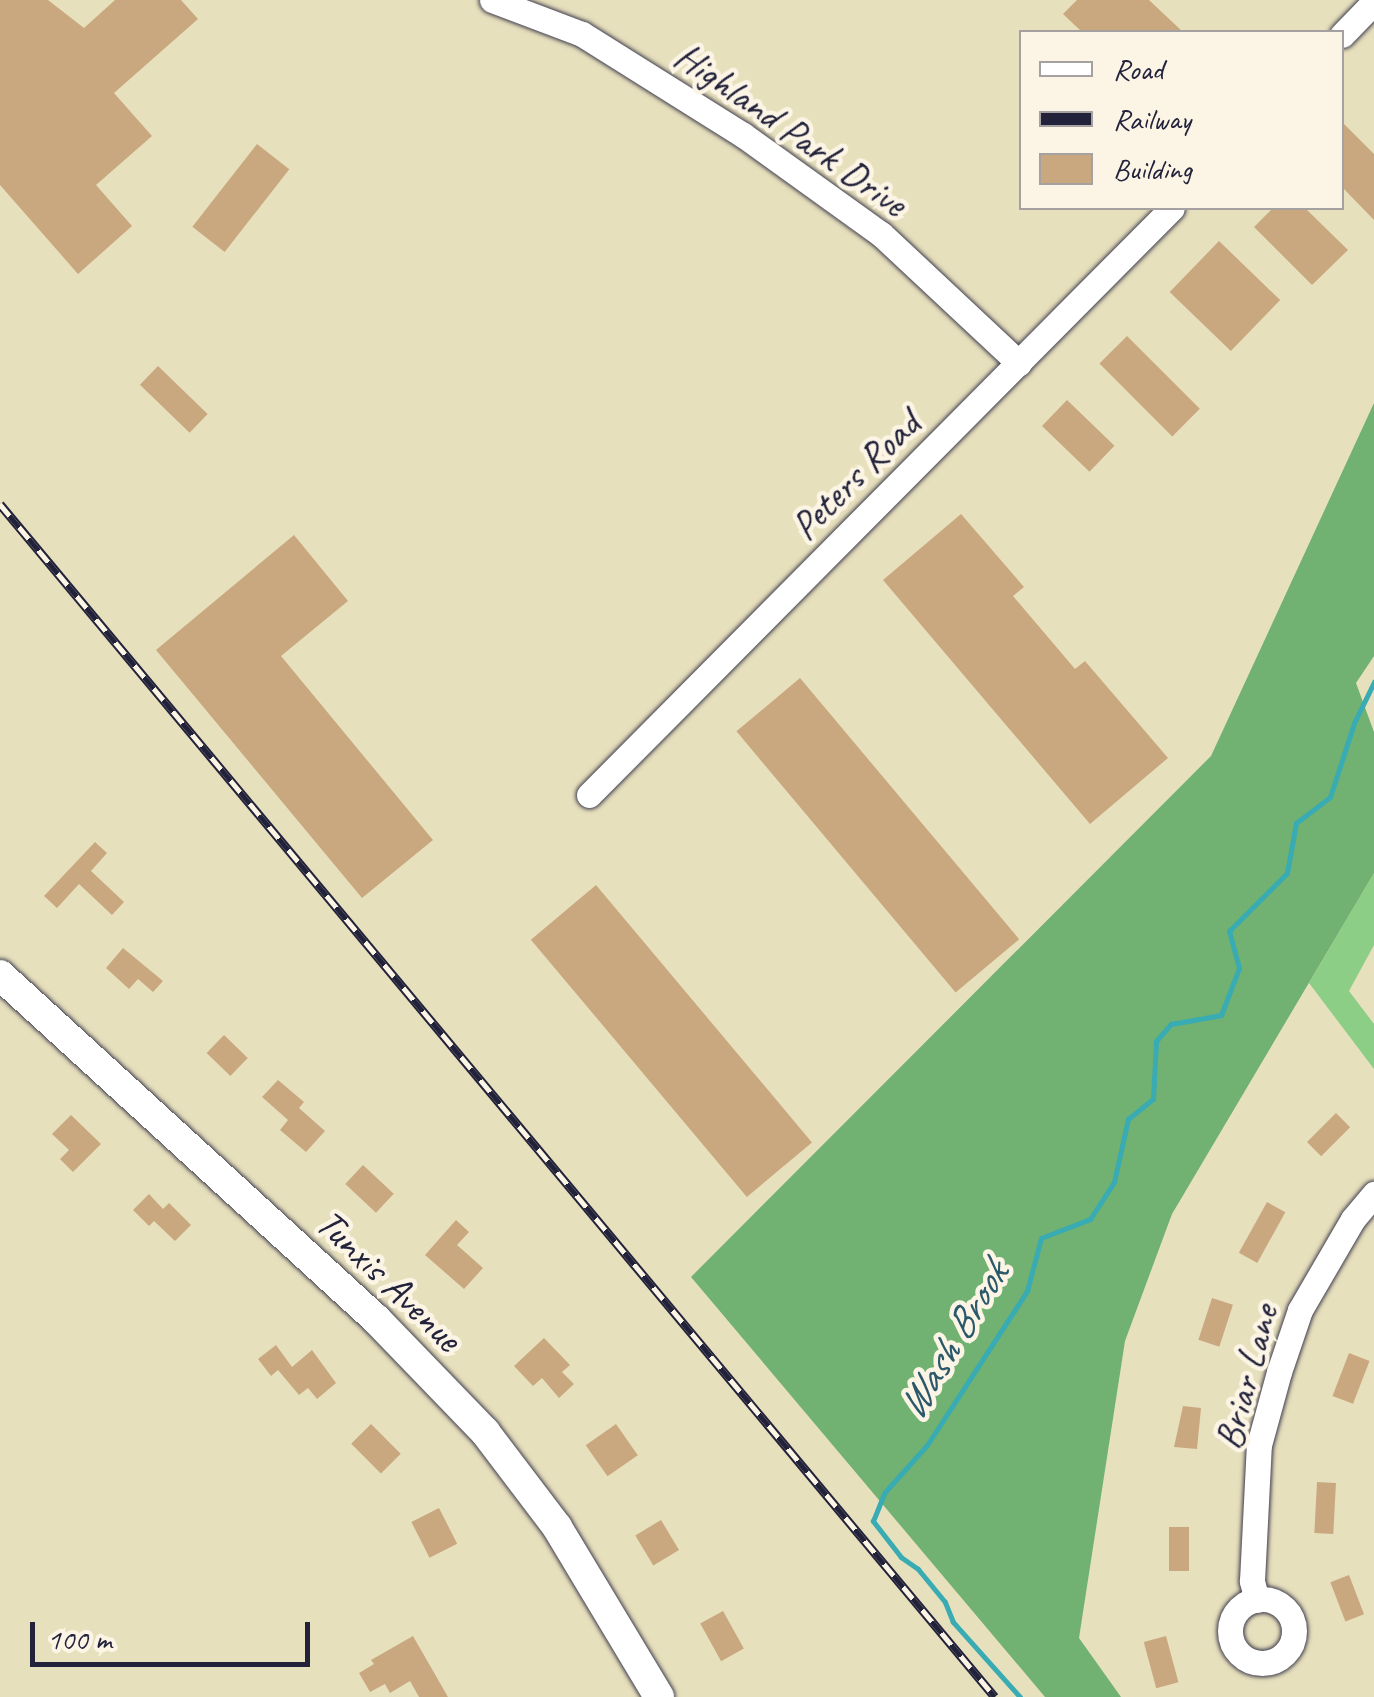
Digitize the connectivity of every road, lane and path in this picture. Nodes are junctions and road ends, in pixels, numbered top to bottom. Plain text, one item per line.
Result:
1 (492, 0) edge
2 (1374, 2) edge
3 (1344, 34) edge
4 (1170, 210) edge
5 (1019, 363) junction
6 (590, 795) dead end
7 (0, 975) edge
8 (1374, 1194) edge
9 (1257, 1600) dead end
10 (659, 1697) edge

1 - 5 street, Highland Park Drive
2 - 3 street
4 - 5 street, Peters Road
5 - 6 street, Peters Road
7 - 10 main road, Tunxis Avenue
8 - 9 street, Briar Lane

